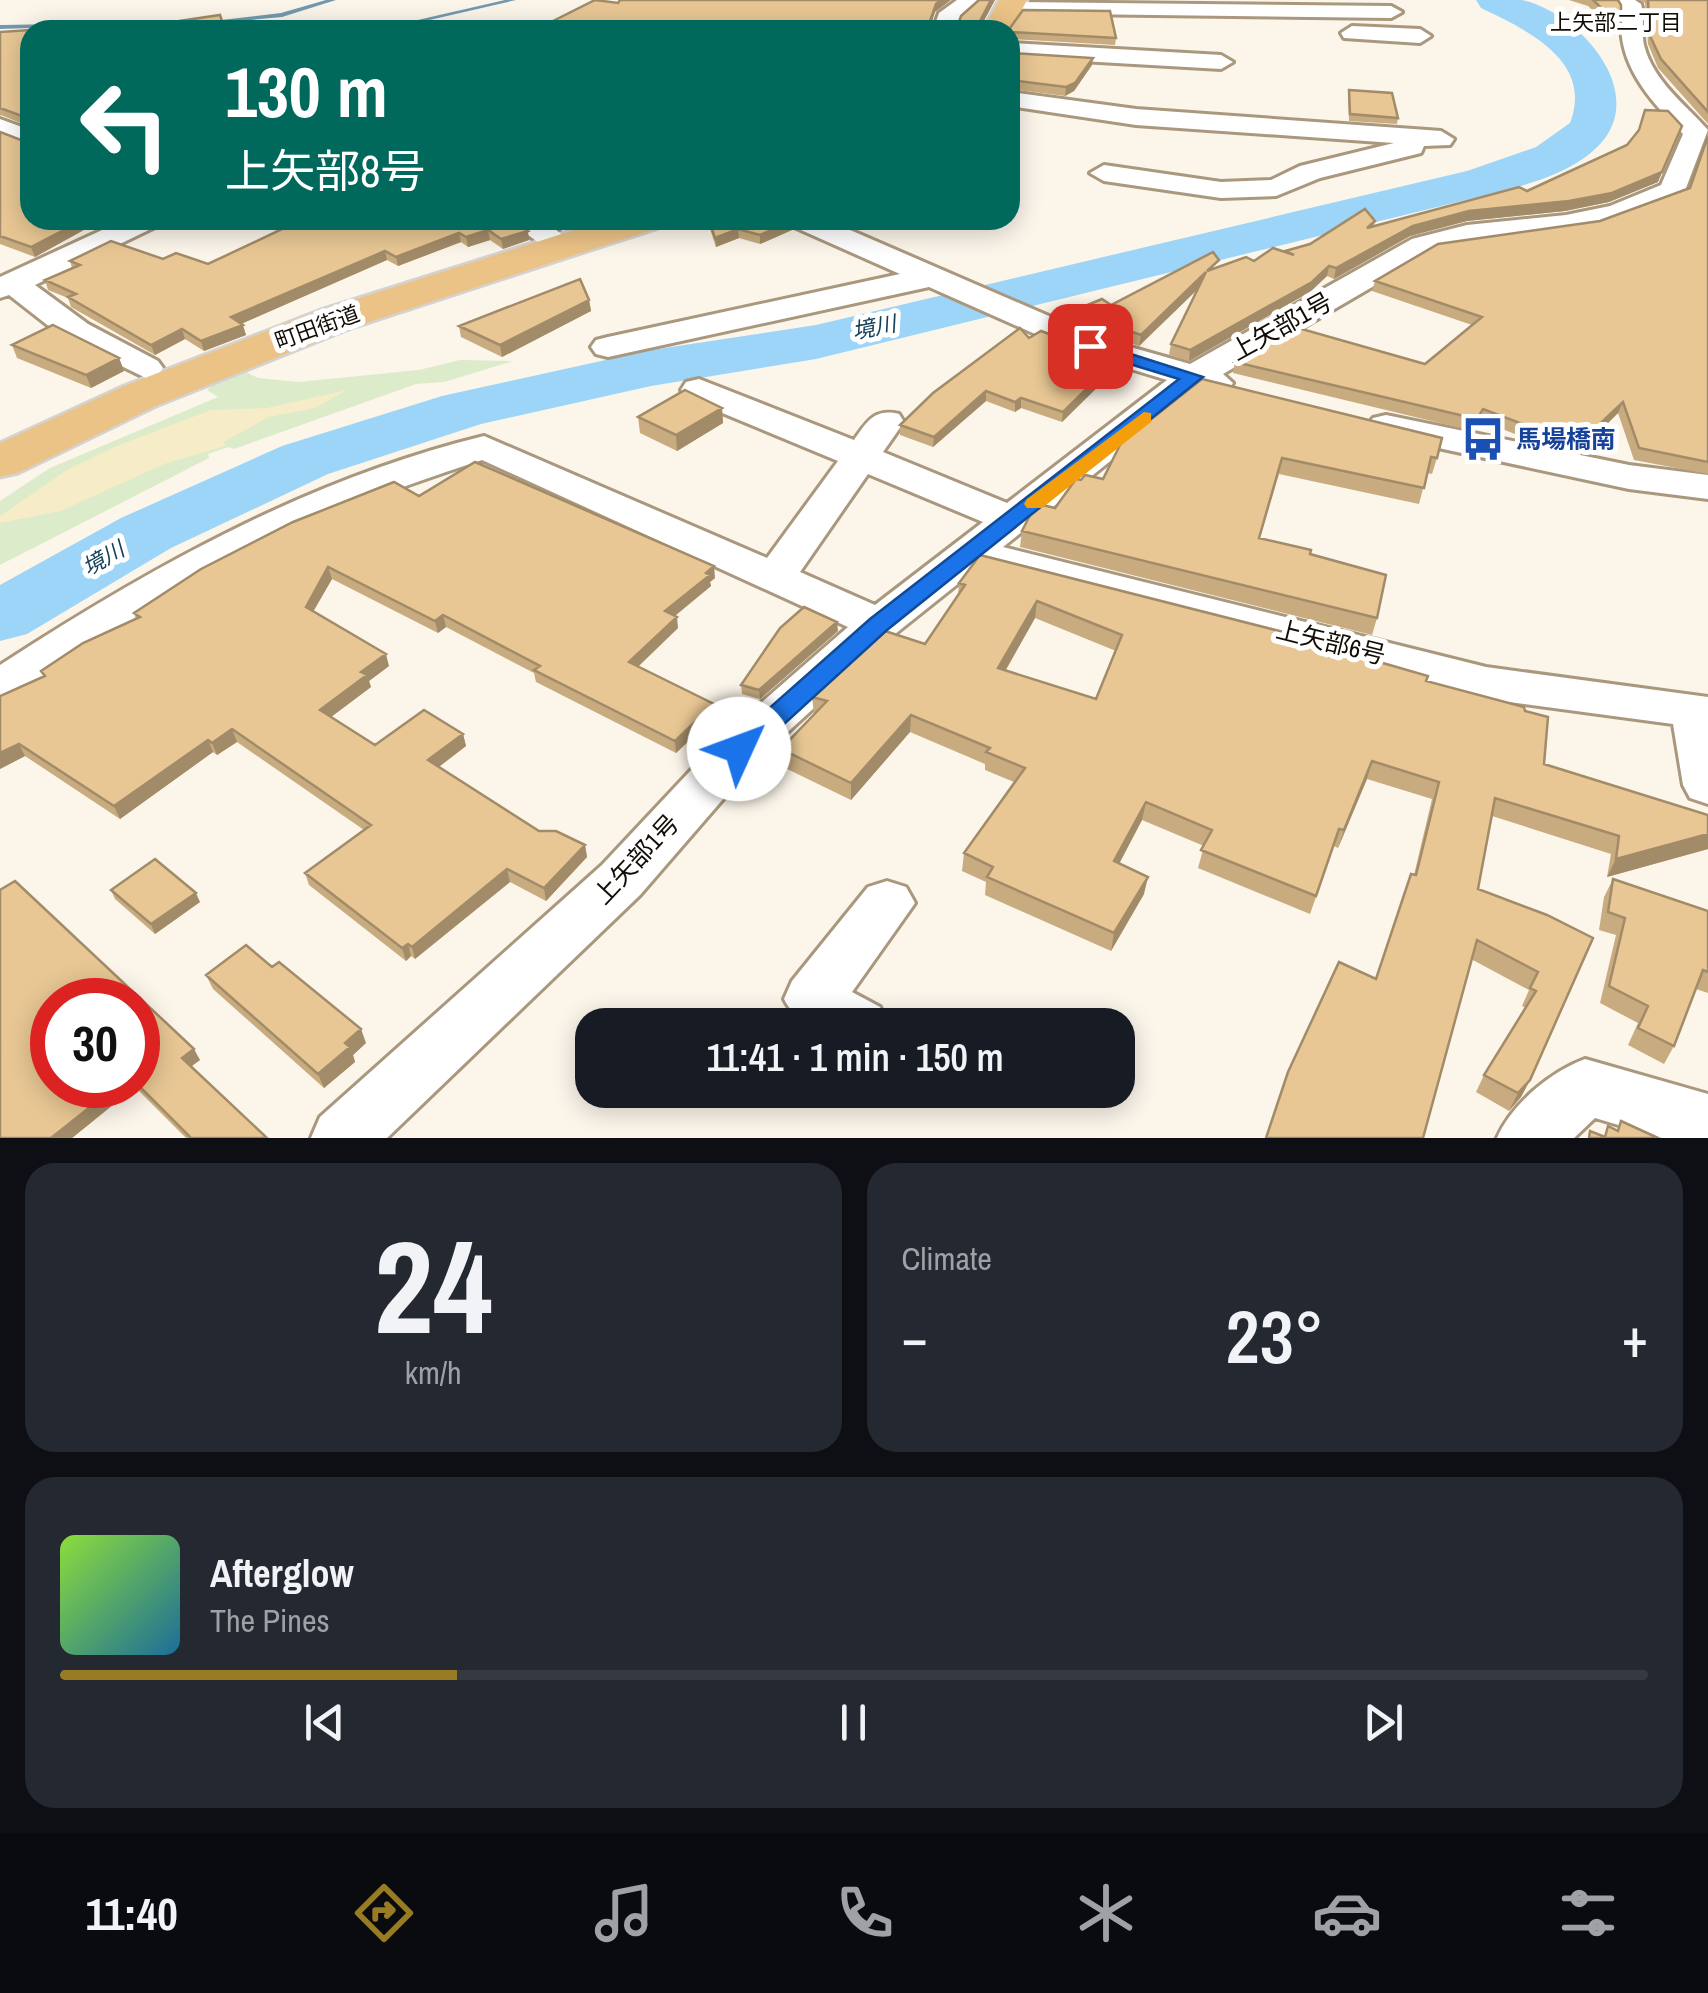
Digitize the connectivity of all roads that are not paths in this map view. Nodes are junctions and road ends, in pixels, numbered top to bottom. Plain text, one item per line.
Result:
1 (970, 0) edge
2 (1622, 0) edge
3 (1360, 12) junction
4 (1391, 12) dead end
5 (1006, 13) edge
6 (946, 20) edge
7 (1281, 29) dead end
8 (1375, 34) junction
9 (1420, 36) dead end
10 (1020, 51) edge
11 (1221, 62) dead end
12 (1020, 100) edge
13 (1702, 134) edge
14 (1104, 172) dead end
15 (125, 230) edge
16 (538, 230) edge
17 (613, 230) edge
18 (826, 230) edge
19 (562, 246) junction
20 (941, 279) junction
21 (7, 285) edge
22 (608, 347) dead end
23 (146, 368) dead end
24 (1194, 377) junction
25 (699, 390) dead end
26 (1240, 391) edge
27 (1350, 418) edge
28 (886, 422) dead end
29 (860, 456) junction
30 (0, 462) edge
31 (1708, 487) edge
32 (1012, 520) junction
33 (972, 552) junction
34 (772, 579) junction
35 (879, 624) junction
36 (0, 687) edge
37 (1708, 784) edge
38 (887, 903) dead end
39 (830, 1008) edge
40 (1708, 1123) edge
41 (343, 1138) edge
42 (1530, 1138) edge

1 - 6 street
2 - 13 street, 上矢部1号
3 - 4 street
3 - 5 street
3 - 8 street
7 - 8 street
8 - 9 street
10 - 11 street
12 - 14 street
13 - 24 street, 上矢部1号
15 - 21 street
16 - 19 street
17 - 19 main road, 町田街道
18 - 20 street
19 - 30 main road, 町田街道
20 - 22 street
20 - 24 street
21 - 23 street
24 - 26 street
24 - 32 street, 上矢部1号
25 - 29 street
27 - 31 street
28 - 29 street
29 - 32 street
29 - 34 street
32 - 33 street, 上矢部1号
33 - 35 street, 上矢部1号
33 - 37 street, 上矢部6号
34 - 35 street
34 - 36 street
35 - 41 street, 上矢部1号
38 - 39 street
40 - 42 street

